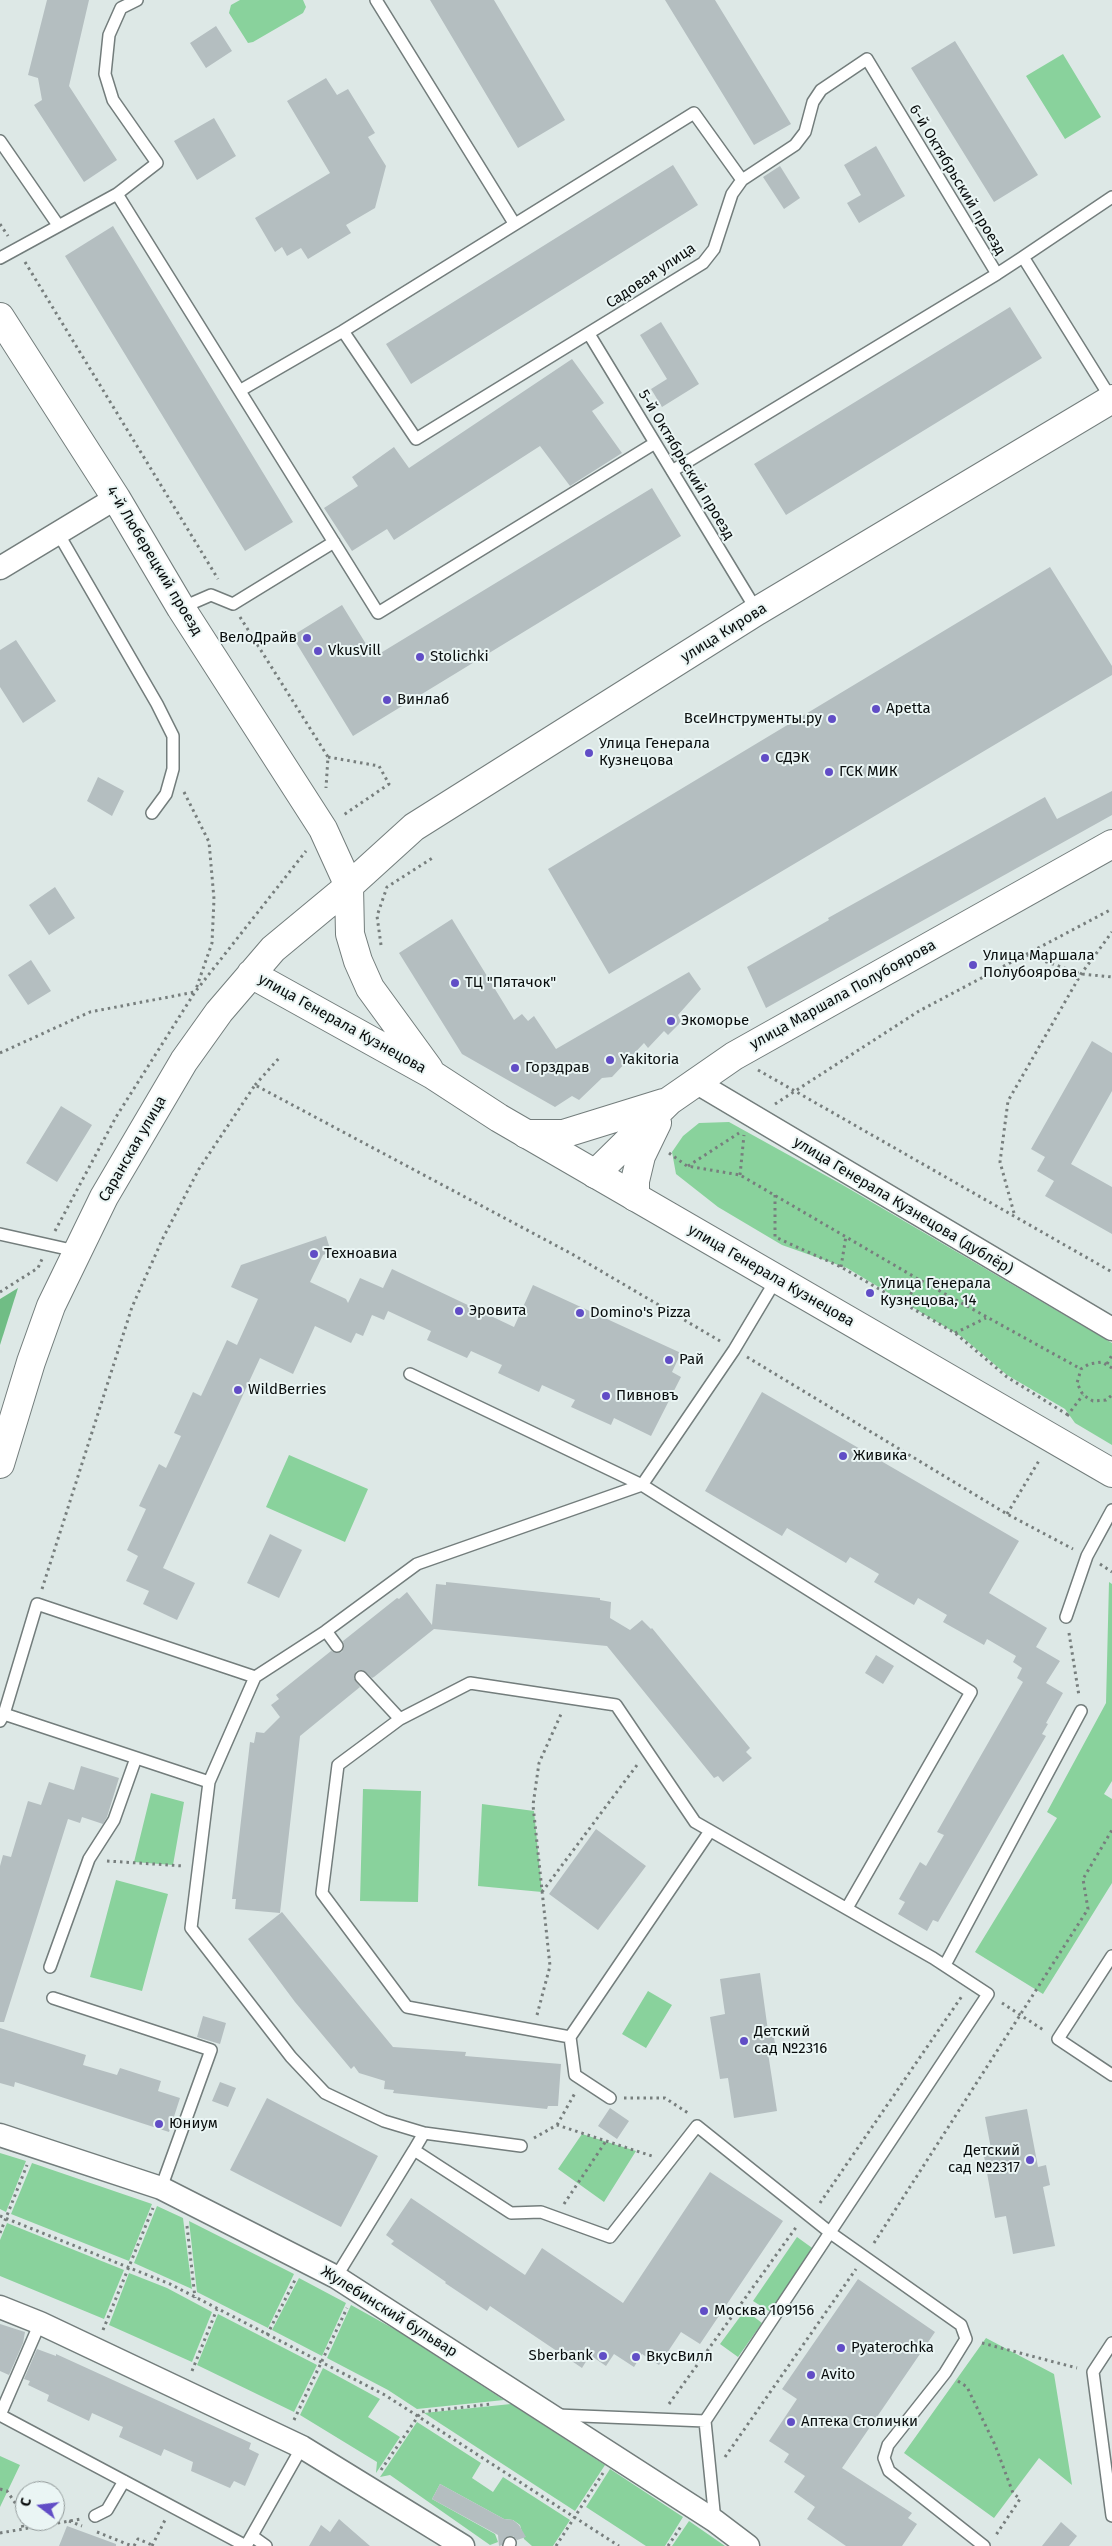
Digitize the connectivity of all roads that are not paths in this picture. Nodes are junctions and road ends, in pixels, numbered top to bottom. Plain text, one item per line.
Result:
1 (137, 0) edge
2 (376, 0) edge
3 (867, 59) joint
4 (0, 141) edge
5 (742, 180) junction
6 (117, 194) junction
7 (1112, 197) edge
8 (514, 224) junction
9 (58, 225) junction
10 (1023, 257) junction
11 (0, 258) edge
12 (996, 274) junction
13 (0, 317) edge
14 (343, 331) junction
15 (589, 334) junction
16 (241, 390) junction
17 (1112, 400) edge
18 (655, 443) junction
19 (672, 471) junction
20 (116, 498) junction
21 (58, 533) junction
22 (334, 542) junction
23 (0, 568) edge
24 (182, 608) junction
25 (757, 611) junction
26 (152, 812) dead end
27 (1112, 844) edge
28 (349, 886) junction
29 (250, 974) junction
30 (433, 1075) junction
31 (694, 1081) junction
32 (669, 1100) junction
33 (526, 1134) junction
34 (595, 1174) junction
35 (635, 1197) junction
36 (0, 1234) edge
37 (76, 1251) junction
38 (777, 1278) junction
39 (1112, 1330) edge
40 (410, 1374) dead end
41 (0, 1464) edge
42 (1112, 1473) edge
43 (642, 1485) junction
44 (1112, 1510) edge
45 (1066, 1617) road end
46 (326, 1631) junction
47 (28, 1637) junction
48 (39, 1640) dead end
49 (337, 1646) dead end
50 (255, 1677) junction
51 (360, 1677) dead end
52 (1081, 1710) road end
53 (2, 1718) edge
54 (400, 1719) junction
55 (136, 1758) junction
56 (209, 1782) junction
57 (710, 1831) junction
58 (847, 1908) junction
59 (1112, 1956) edge
60 (945, 1965) junction
61 (50, 1968) dead end
62 (53, 1998) dead end
63 (570, 2037) junction
64 (1112, 2075) edge
65 (610, 2098) road end
66 (424, 2133) junction
67 (0, 2135) edge
68 (521, 2146) road end
69 (414, 2150) junction
70 (161, 2188) junction
71 (832, 2234) junction
72 (336, 2277) junction
73 (0, 2307) edge
74 (40, 2323) junction
75 (1112, 2343) edge
76 (550, 2414) junction
77 (0, 2415) edge
78 (705, 2421) junction
79 (293, 2443) junction
80 (124, 2481) junction
81 (95, 2516) road end
82 (1112, 2516) edge
83 (715, 2521) junction
84 (252, 2536) junction
85 (239, 2544) edge
86 (266, 2546) edge
87 (462, 2546) edge
88 (748, 2546) edge
89 (984, 2546) edge

1 - 6 lane
2 - 8 lane
3 - 5 lane, Садовая улица
3 - 12 lane, 6-й Октябрьский проезд
4 - 9 lane
5 - 8 lane
5 - 15 lane, Садовая улица
6 - 9 lane
6 - 16 lane
7 - 10 lane
8 - 14 lane
9 - 11 lane
10 - 12 lane, 6-й Октябрьский проезд
10 - 17 lane, 6-й Октябрьский проезд
12 - 19 lane
13 - 20 main road, 4-й Люберецкий проезд
14 - 15 lane, Садовая улица
14 - 16 lane
15 - 18 lane, 5-й Октябрьский проезд
16 - 22 lane
17 - 25 main road, улица Кирова
18 - 19 lane, 5-й Октябрьский проезд
18 - 22 lane
19 - 25 lane, 5-й Октябрьский проезд
20 - 21 street
20 - 24 main road, 4-й Люберецкий проезд
21 - 23 street
21 - 26 lane
22 - 24 lane
24 - 28 main road, 4-й Люберецкий проезд
25 - 28 main road, улица Кирова
27 - 31 main road, улица Маршала Полубоярова
28 - 29 main road, Саранская улица
28 - 30 main road, улица Генерала Кузнецова
29 - 30 main road, улица Генерала Кузнецова
29 - 37 main road, Саранская улица
30 - 33 main road, улица Генерала Кузнецова
31 - 32 main road, улица Маршала Полубоярова
31 - 39 street, улица Генерала Кузнецова (дублёр)
32 - 33 main road
32 - 34 main road, улица Маршала Полубоярова
32 - 35 main road
33 - 34 main road, улица Генерала Кузнецова
34 - 35 main road, улица Генерала Кузнецова
35 - 38 main road, улица Генерала Кузнецова
36 - 37 lane
37 - 41 main road, Саранская улица
38 - 42 main road, улица Генерала Кузнецова
38 - 43 lane
40 - 43 lane
43 - 46 lane
43 - 58 lane
44 - 45 lane
46 - 49 lane
46 - 50 lane
47 - 48 lane
47 - 50 lane
47 - 53 lane
50 - 56 lane
51 - 54 lane
52 - 60 lane
53 - 55 lane
54 - 57 lane
54 - 63 lane
55 - 56 lane
55 - 61 lane
56 - 66 lane
57 - 58 lane
57 - 63 lane
58 - 60 lane
59 - 64 lane
60 - 71 lane
62 - 70 lane
63 - 65 lane
66 - 68 lane
66 - 69 lane
67 - 70 street, Жулебинский бульвар
69 - 71 lane
69 - 72 lane
70 - 72 street, Жулебинский бульвар
71 - 78 lane
71 - 89 lane
72 - 76 street, Жулебинский бульвар
73 - 74 street
74 - 77 lane
74 - 79 street
75 - 82 lane
76 - 78 lane
76 - 83 street, Жулебинский бульвар
77 - 80 lane
78 - 83 lane
79 - 84 lane
79 - 87 street
80 - 81 lane
80 - 85 lane
83 - 88 street, Жулебинский бульвар
84 - 85 lane
84 - 86 lane

